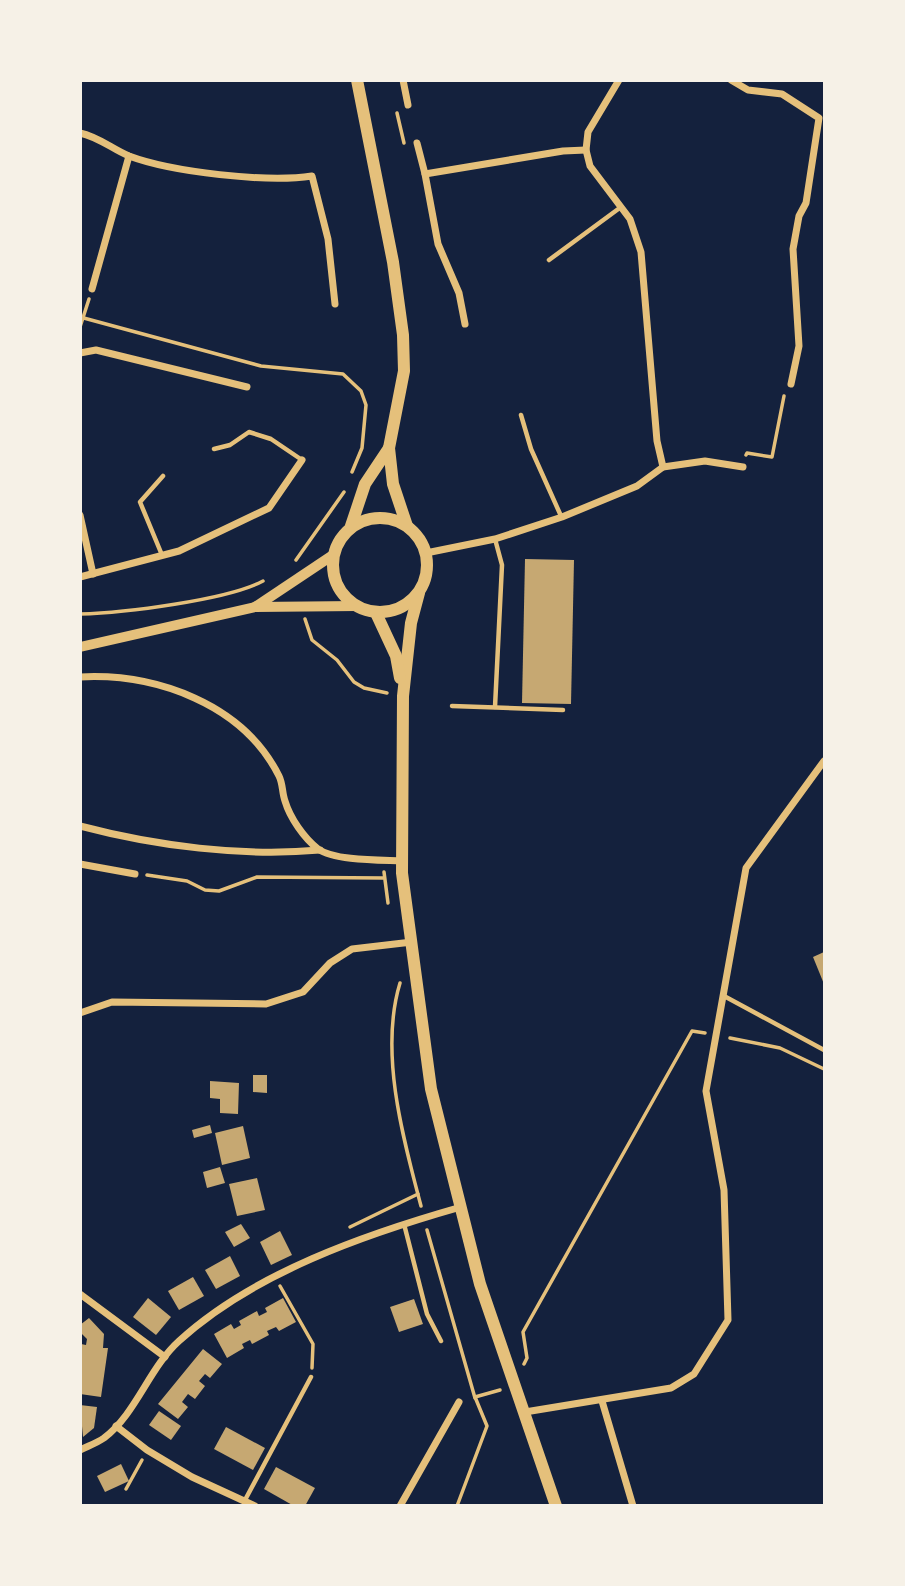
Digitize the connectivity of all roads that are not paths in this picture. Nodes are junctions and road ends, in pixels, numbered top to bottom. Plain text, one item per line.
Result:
1 (357, 80) edge
2 (403, 80) edge
3 (618, 80) edge
4 (731, 80) edge
5 (408, 105) road end
6 (822, 117) edge
7 (80, 133) edge
8 (417, 143) road end
9 (586, 150) junction
10 (129, 156) junction
11 (425, 174) junction
12 (621, 206) junction
13 (549, 260) dead end
14 (92, 289) road end
15 (335, 304) dead end
16 (465, 324) dead end
17 (80, 353) edge
18 (791, 384) road end
19 (247, 387) dead end
20 (521, 415) dead end
21 (389, 448) junction
22 (214, 449) dead end
23 (302, 460) joint
24 (663, 467) junction
25 (743, 467) road end
26 (163, 476) dead end
27 (80, 515) edge
28 (562, 517) junction
29 (407, 526) junction
30 (352, 527) junction
31 (495, 539) junction
32 (426, 553) junction
33 (333, 555) junction
34 (162, 556) junction
35 (93, 574) junction
36 (80, 576) edge
37 (419, 593) junction
38 (254, 607) junction
39 (357, 607) junction
40 (376, 613) junction
41 (80, 647) edge
42 (80, 677) edge
43 (403, 696) junction
44 (452, 706) dead end
45 (495, 707) junction
46 (563, 710) dead end
47 (824, 761) edge
48 (80, 827) edge
49 (320, 850) junction
50 (402, 861) junction
51 (80, 864) edge
52 (135, 874) road end
53 (412, 942) junction
54 (723, 996) junction
55 (80, 1013) edge
56 (824, 1050) edge
57 (461, 1207) junction
58 (404, 1223) junction
59 (80, 1294) edge
60 (441, 1341) dead end
61 (165, 1357) junction
62 (311, 1377) road end
63 (602, 1401) junction
64 (459, 1402) dead end
65 (525, 1412) junction
66 (116, 1426) junction
67 (80, 1450) edge
68 (245, 1500) junction
69 (255, 1506) edge
70 (400, 1506) edge
71 (556, 1506) edge
72 (633, 1506) edge

1 - 21 main road
2 - 5 street
3 - 9 street
4 - 6 street
6 - 18 street
7 - 10 street
8 - 11 street
9 - 11 street
9 - 12 street
10 - 14 street
10 - 15 street
11 - 16 street
12 - 13 lane
12 - 24 street
17 - 19 street
20 - 28 lane
21 - 29 main road
21 - 30 main road
22 - 23 lane
23 - 34 street
24 - 25 street
24 - 28 street
26 - 34 lane
27 - 35 street
28 - 31 street
29 - 30 main road
29 - 32 main road
30 - 33 main road
31 - 32 street
31 - 45 lane
32 - 37 main road
33 - 38 street
33 - 39 main road
34 - 35 street
35 - 36 street
37 - 40 main road
37 - 43 main road
38 - 39 street
38 - 41 street
39 - 40 main road
40 - 43 main road
42 - 49 street
43 - 50 main road
44 - 45 lane
45 - 46 lane
47 - 54 street
48 - 49 street
49 - 50 street
50 - 53 main road
51 - 52 street
53 - 55 street
53 - 57 main road
54 - 56 lane
54 - 63 street
57 - 58 street
57 - 65 main road
58 - 60 lane
58 - 61 street
59 - 61 street
61 - 66 street
62 - 68 lane
63 - 65 street
63 - 72 street
64 - 70 street
65 - 71 main road
66 - 67 street
66 - 68 street
68 - 69 street

